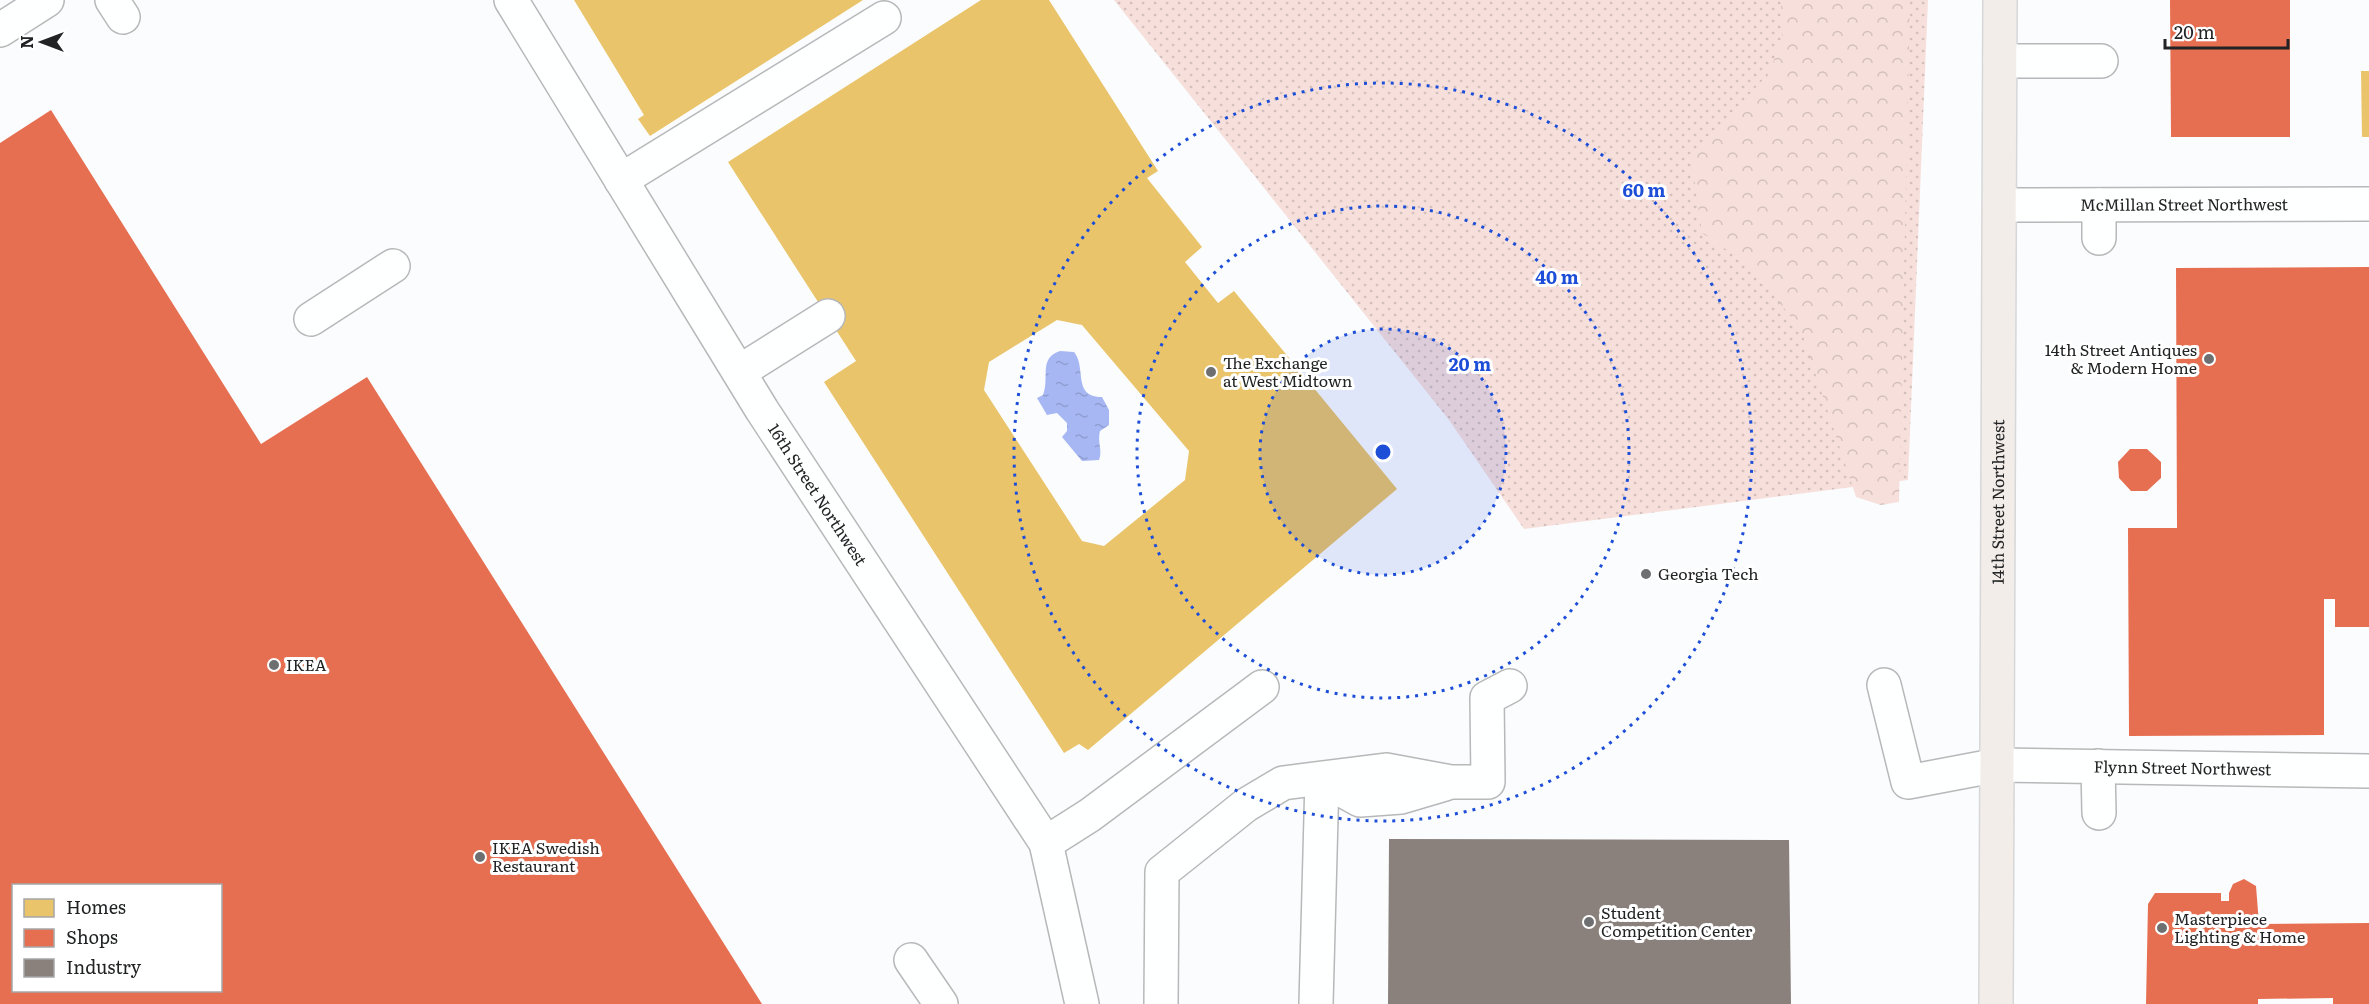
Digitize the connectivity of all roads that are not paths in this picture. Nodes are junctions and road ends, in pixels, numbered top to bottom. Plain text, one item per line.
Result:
1 (47, 0) edge
2 (511, 0) edge
3 (2000, 0) edge
4 (884, 18) dead end
5 (0, 30) edge
6 (2000, 61) junction
7 (2101, 61) dead end
8 (621, 180) junction
9 (2369, 204) edge
10 (2000, 205) junction
11 (2099, 205) junction
12 (2099, 238) dead end
13 (393, 266) dead end
14 (828, 316) dead end
15 (311, 319) dead end
16 (739, 372) junction
17 (1884, 685) dead end
18 (1510, 686) dead end
19 (1262, 687) dead end
20 (1998, 765) junction
21 (2098, 766) junction
22 (2369, 771) edge
23 (1322, 779) junction
24 (2098, 813) dead end
25 (1046, 843) junction
26 (911, 960) dead end
27 (941, 1004) edge
28 (1082, 1004) edge
29 (1161, 1004) edge
30 (1316, 1004) edge
31 (1996, 1004) edge

1 - 5 street
2 - 8 street, 16th Street Northwest
3 - 6 main road, 14th Street Northwest
4 - 8 street
6 - 7 street
6 - 10 main road, 14th Street Northwest
8 - 16 street, 16th Street Northwest
9 - 11 street, McMillan Street Northwest
10 - 11 street, McMillan Street Northwest
10 - 20 main road, 14th Street Northwest
11 - 12 street
13 - 15 street
14 - 16 street
16 - 25 street, 16th Street Northwest
17 - 20 street, Flynn Street Northwest
18 - 23 street
19 - 25 street
20 - 21 street, Flynn Street Northwest
20 - 31 main road, 14th Street Northwest
21 - 22 street, Flynn Street Northwest
21 - 24 street
23 - 29 street
23 - 30 street
25 - 28 street, 16th Street Northwest
26 - 27 street

